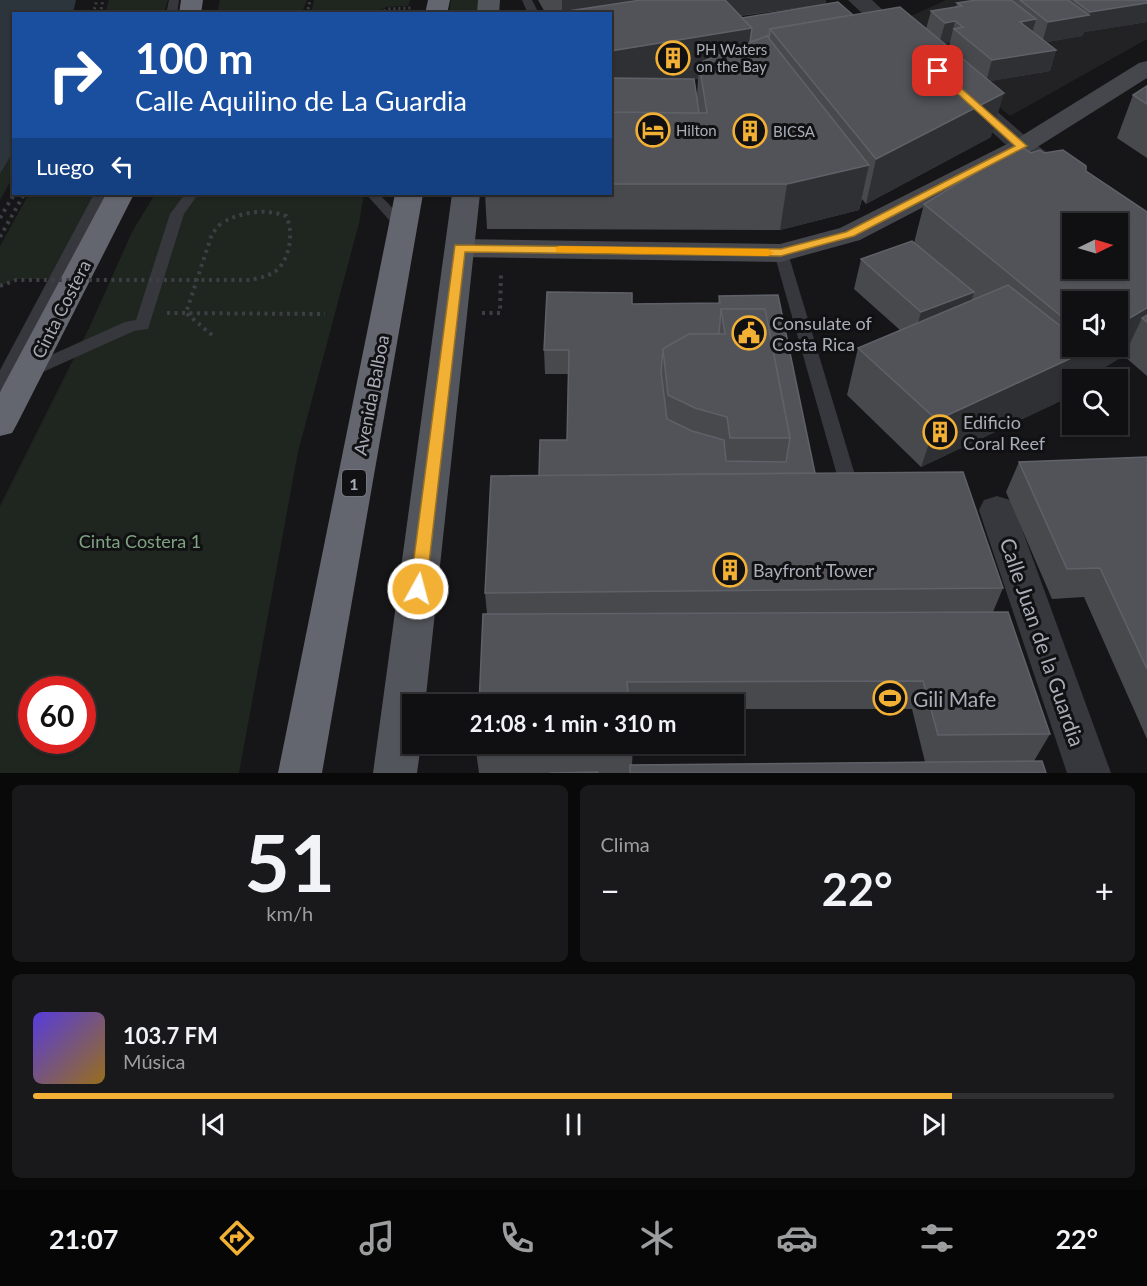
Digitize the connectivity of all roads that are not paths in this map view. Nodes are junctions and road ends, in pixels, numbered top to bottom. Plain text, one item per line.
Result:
1 (860, 0) edge
2 (922, 57) edge
3 (1147, 68) edge
4 (947, 79) edge
5 (1022, 146) junction
6 (115, 195) edge
7 (116, 195) edge
8 (190, 195) edge
9 (374, 195) edge
10 (466, 195) edge
11 (1089, 195) edge
12 (406, 210) edge
13 (459, 248) junction
14 (781, 253) junction
15 (28, 372) junction
16 (0, 385) edge
17 (0, 424) edge
18 (846, 475) edge
19 (997, 510) dead end
20 (300, 773) edge
21 (395, 773) edge
22 (1089, 773) edge

1 - 2 street
3 - 5 street
4 - 5 street
5 - 11 street
5 - 14 street
6 - 16 lane
7 - 15 highway, Cinta Costera
8 - 15 lane
9 - 12 lane
10 - 13 main road
12 - 20 highway, Avenida Balboa / 1
13 - 14 street
13 - 21 main road
14 - 18 lane
15 - 17 highway, Cinta Costera
19 - 22 street, Calle Juan de la Guardia

